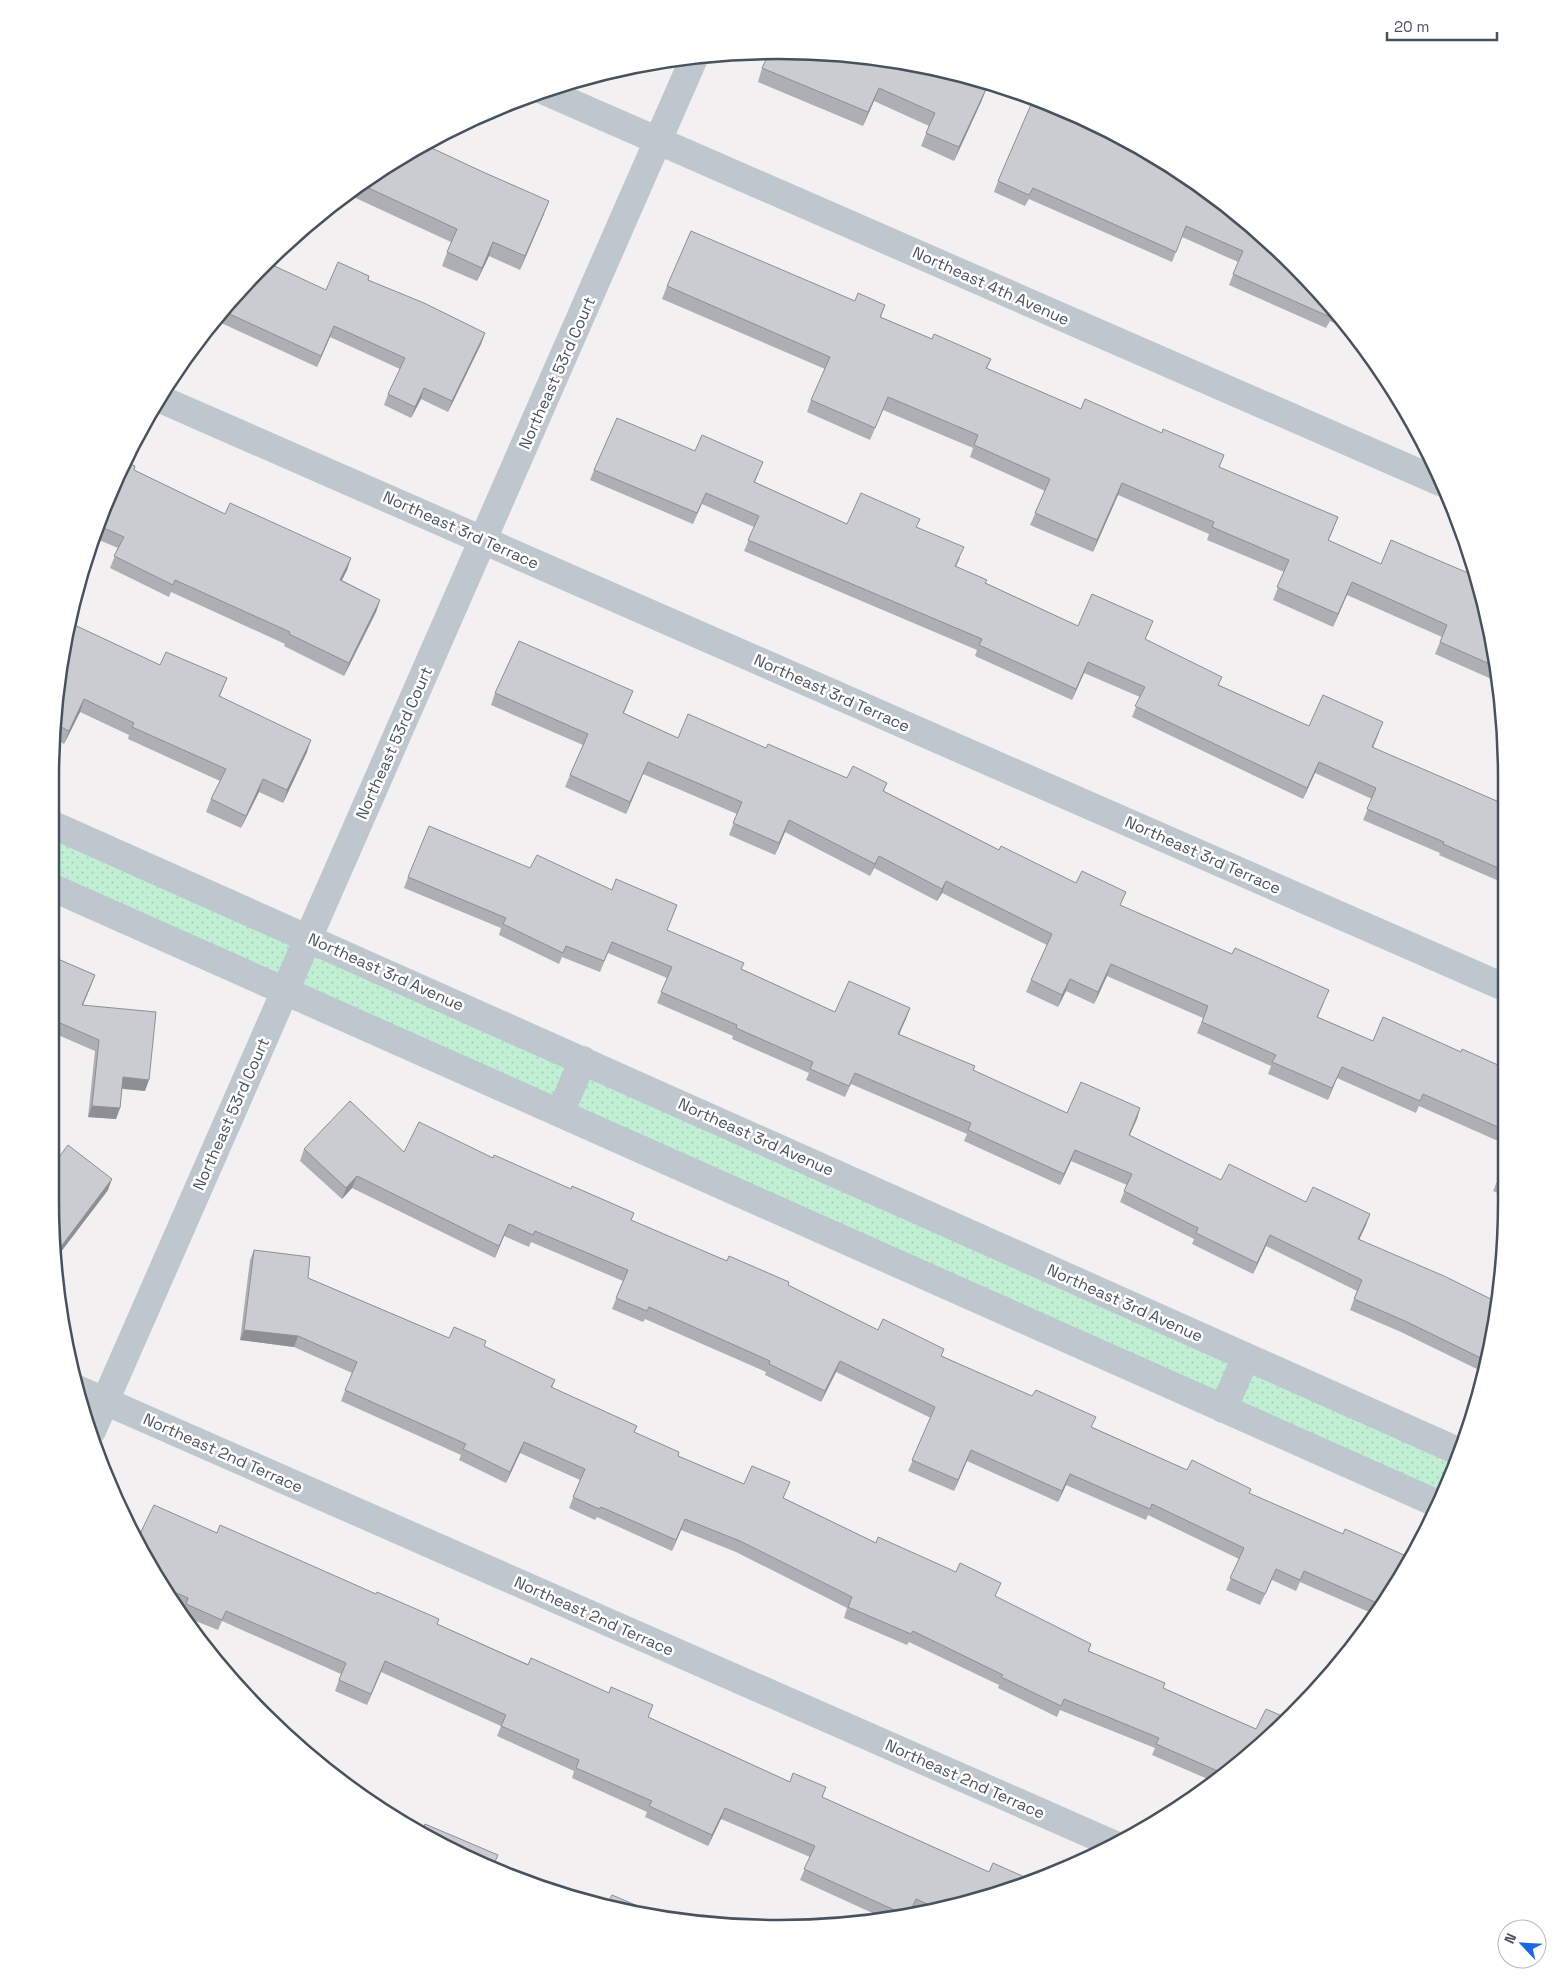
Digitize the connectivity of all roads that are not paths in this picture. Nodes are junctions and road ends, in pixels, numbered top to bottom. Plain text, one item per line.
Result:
1 (691, 64) edge
2 (554, 95) edge
3 (659, 140) junction
4 (166, 401) edge
5 (1432, 479) edge
6 (484, 540) junction
7 (59, 828) edge
8 (59, 891) edge
9 (309, 938) junction
10 (1498, 984) edge
11 (285, 992) junction
12 (583, 1060) junction
13 (560, 1113) junction
14 (1246, 1357) junction
15 (85, 1392) edge
16 (105, 1401) junction
17 (1223, 1409) junction
18 (95, 1425) edge
19 (1453, 1449) edge
20 (1432, 1501) edge
21 (1106, 1841) edge

1 - 3 street, Northeast 53rd Court
2 - 3 street, Northeast 4th Avenue
3 - 5 street, Northeast 4th Avenue
3 - 6 street, Northeast 53rd Court
4 - 6 street, Northeast 3rd Terrace
6 - 9 street, Northeast 53rd Court
6 - 10 street, Northeast 3rd Terrace
7 - 9 street, Northeast 3rd Avenue
8 - 11 street
9 - 11 street, Northeast 53rd Court
9 - 12 street, Northeast 3rd Avenue
11 - 13 street
11 - 16 street, Northeast 53rd Court
12 - 13 street
12 - 14 street, Northeast 3rd Avenue
13 - 17 street
14 - 17 street
14 - 19 street, Northeast 3rd Avenue
15 - 16 street, Northeast 2nd Terrace
16 - 18 street, Northeast 53rd Court
16 - 21 street, Northeast 2nd Terrace
17 - 20 street

